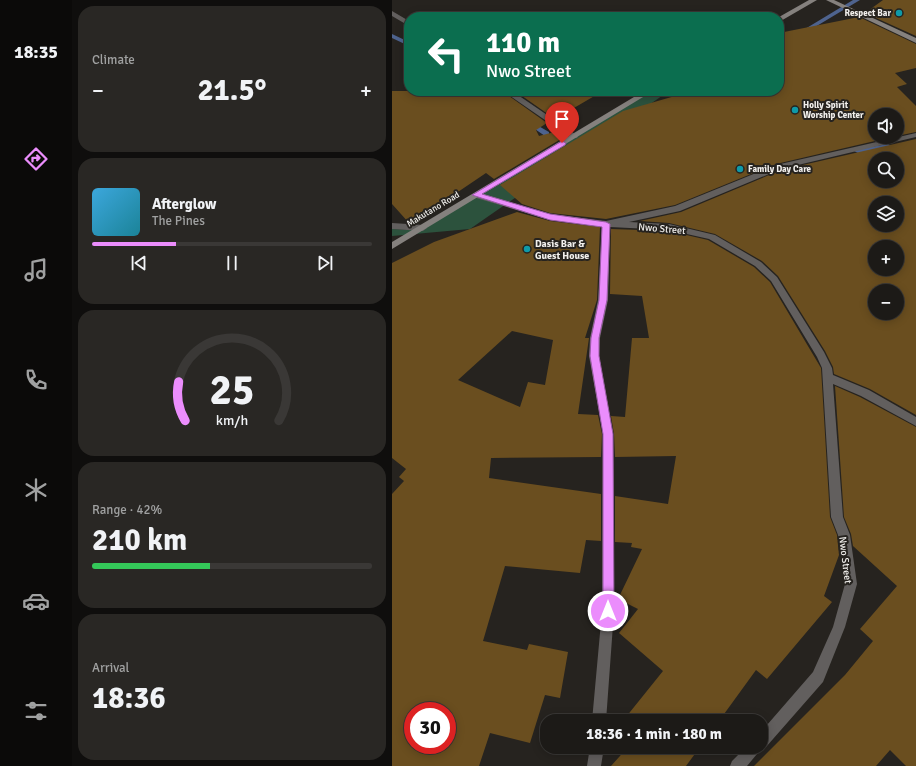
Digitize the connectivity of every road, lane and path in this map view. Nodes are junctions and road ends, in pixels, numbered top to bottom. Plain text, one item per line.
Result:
1 (814, 0) edge
2 (829, 0) edge
3 (392, 13) edge
4 (784, 17) edge
5 (404, 21) edge
6 (916, 41) edge
7 (514, 96) edge
8 (641, 96) edge
9 (916, 135) edge
10 (574, 136) junction
11 (476, 195) junction
12 (606, 224) junction
13 (392, 226) edge
14 (423, 228) junction
15 (392, 246) edge
16 (828, 377) junction
17 (916, 422) edge
18 (600, 714) edge
19 (768, 734) edge
20 (595, 754) edge
21 (749, 754) edge
22 (594, 766) edge
23 (737, 766) edge

1 - 4 street
2 - 6 street
3 - 5 street
7 - 10 street
8 - 10 street, Makutano Road
9 - 12 street
10 - 11 street, Makutano Road
11 - 12 street, Nwo Street
11 - 14 street, Makutano Road
12 - 16 street, Nwo Street
12 - 18 street
13 - 14 street
14 - 15 street, Makutano Road
16 - 17 street
16 - 19 street, Nwo Street
20 - 22 street
21 - 23 street

